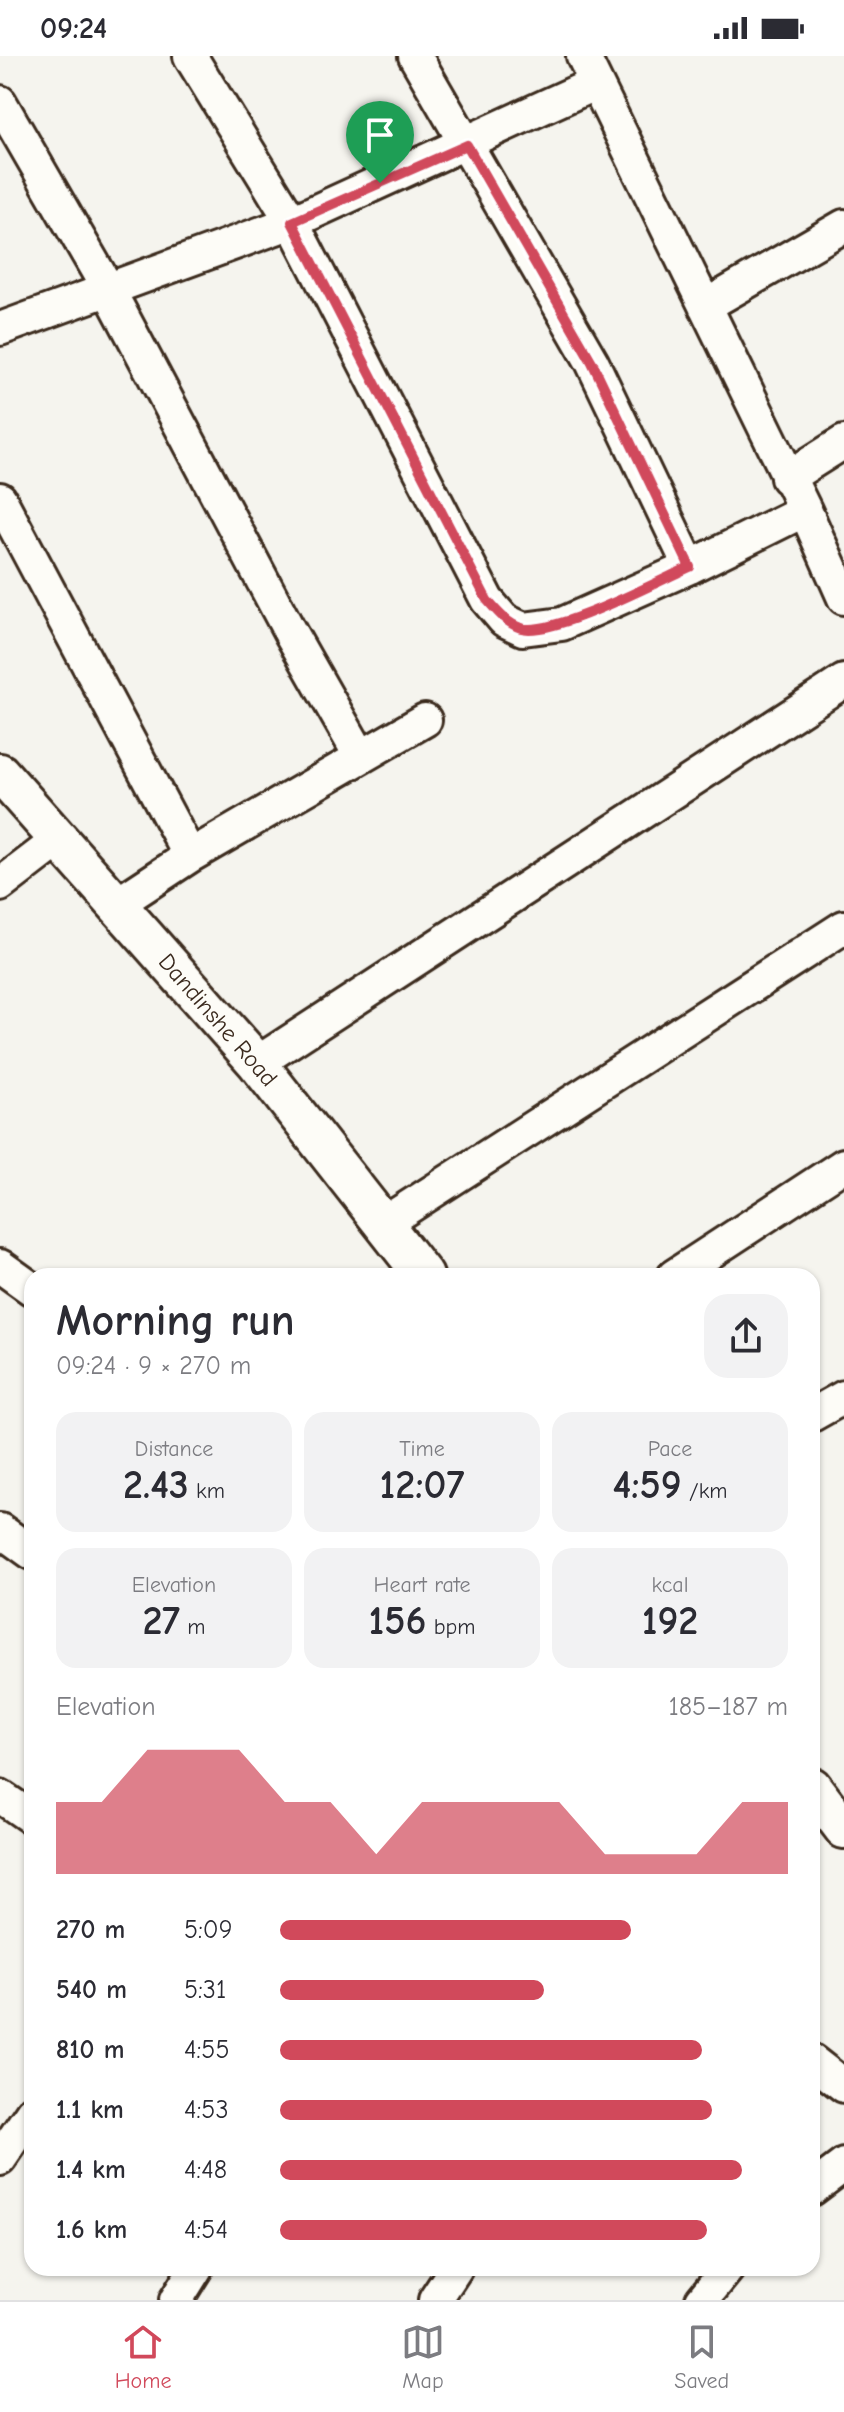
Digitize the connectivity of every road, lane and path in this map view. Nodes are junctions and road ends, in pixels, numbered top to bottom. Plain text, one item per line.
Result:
1 (190, 56) edge
2 (415, 56) edge
3 (588, 70) edge
4 (0, 102) edge
5 (467, 145) junction
6 (292, 222) junction
7 (844, 226) edge
8 (108, 289) junction
9 (705, 306) junction
10 (0, 329) edge
11 (844, 442) edge
12 (787, 478) junction
13 (0, 499) edge
14 (805, 510) junction
15 (690, 567) junction
16 (844, 598) edge
17 (844, 681) edge
18 (425, 720) dead end
19 (361, 757) junction
20 (0, 773) edge
21 (60, 839) junction
22 (190, 856) junction
23 (0, 885) edge
24 (117, 904) junction
25 (844, 927) edge
26 (257, 1063) junction
27 (844, 1165) edge
28 (384, 1223) junction
29 (0, 1266) edge
30 (418, 1268) edge
31 (686, 1268) edge
32 (24, 1283) edge
33 (844, 1397) edge
34 (820, 1410) edge
35 (0, 1530) edge
36 (24, 1547) edge
37 (0, 1796) edge
38 (820, 1798) edge
39 (24, 1812) edge
40 (844, 1829) edge
41 (820, 2067) edge
42 (844, 2086) edge
43 (24, 2124) edge
44 (0, 2159) edge
45 (844, 2165) edge
46 (820, 2183) edge
47 (191, 2276) edge
48 (451, 2276) edge
49 (722, 2276) edge
50 (176, 2300) edge
51 (435, 2300) edge
52 (702, 2300) edge

1 - 6 street
2 - 5 street
3 - 5 street
3 - 9 street
4 - 8 street
5 - 6 street
5 - 15 street
6 - 8 street
6 - 15 street
7 - 9 street
8 - 10 street
8 - 19 street
9 - 12 street
11 - 12 street
12 - 14 street
13 - 22 street
14 - 15 street
14 - 16 street
17 - 26 street
18 - 19 street
19 - 22 street
20 - 21 street, Dandinshe Road
21 - 23 street
21 - 24 street, Dandinshe Road
22 - 24 street
24 - 26 street, Dandinshe Road
25 - 28 street
26 - 28 street, Dandinshe Road
27 - 31 street
28 - 30 street, Dandinshe Road
29 - 32 street
33 - 34 street
35 - 36 street
37 - 39 street
38 - 40 street
41 - 42 street
43 - 44 street
45 - 46 street
47 - 50 street
48 - 51 street
49 - 52 street

